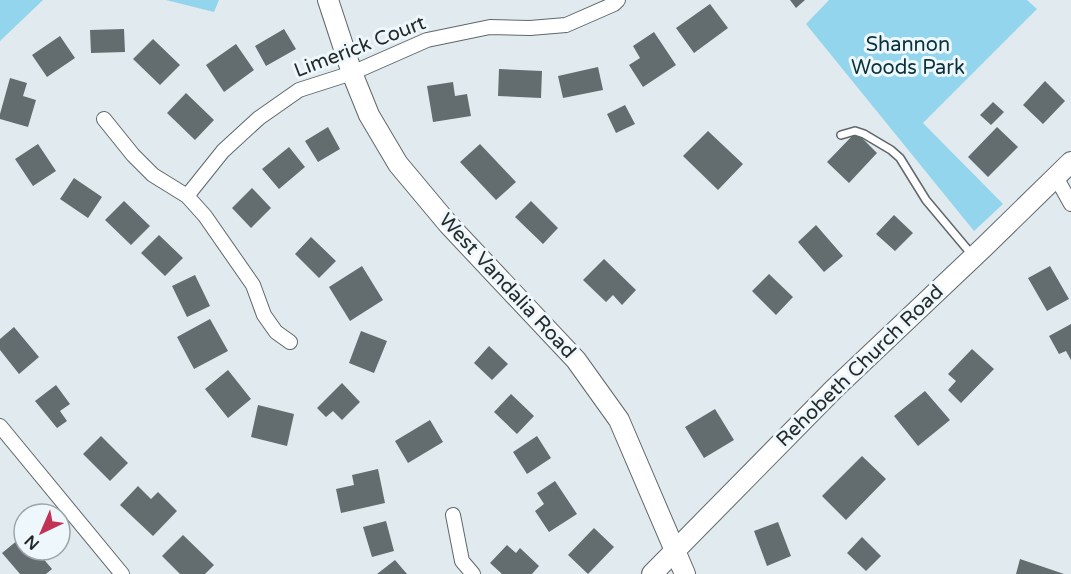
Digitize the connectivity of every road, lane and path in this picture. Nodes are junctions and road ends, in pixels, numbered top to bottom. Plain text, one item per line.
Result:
1 (328, 0) edge
2 (618, 0) edge
3 (352, 73) junction
4 (104, 119) dead end
5 (842, 135) dead end
6 (1071, 162) edge
7 (1056, 177) junction
8 (187, 196) junction
9 (1071, 204) edge
10 (974, 257) junction
11 (290, 342) dead end
12 (0, 426) edge
13 (453, 515) dead end
14 (675, 551) junction
15 (122, 574) edge
16 (473, 574) edge
17 (652, 574) edge
18 (685, 574) edge

1 - 3 main road, West Vandalia Road
2 - 3 street, Limerick Court
3 - 8 street, Limerick Court
3 - 14 main road, West Vandalia Road
4 - 8 street
5 - 10 lane
6 - 7 main road, Rehobeth Church Road
7 - 9 street
7 - 10 main road, Rehobeth Church Road
8 - 11 street
10 - 14 main road, Rehobeth Church Road
12 - 15 street
13 - 16 street
14 - 17 main road, Rehobeth Church Road
14 - 18 main road, West Vandalia Road

